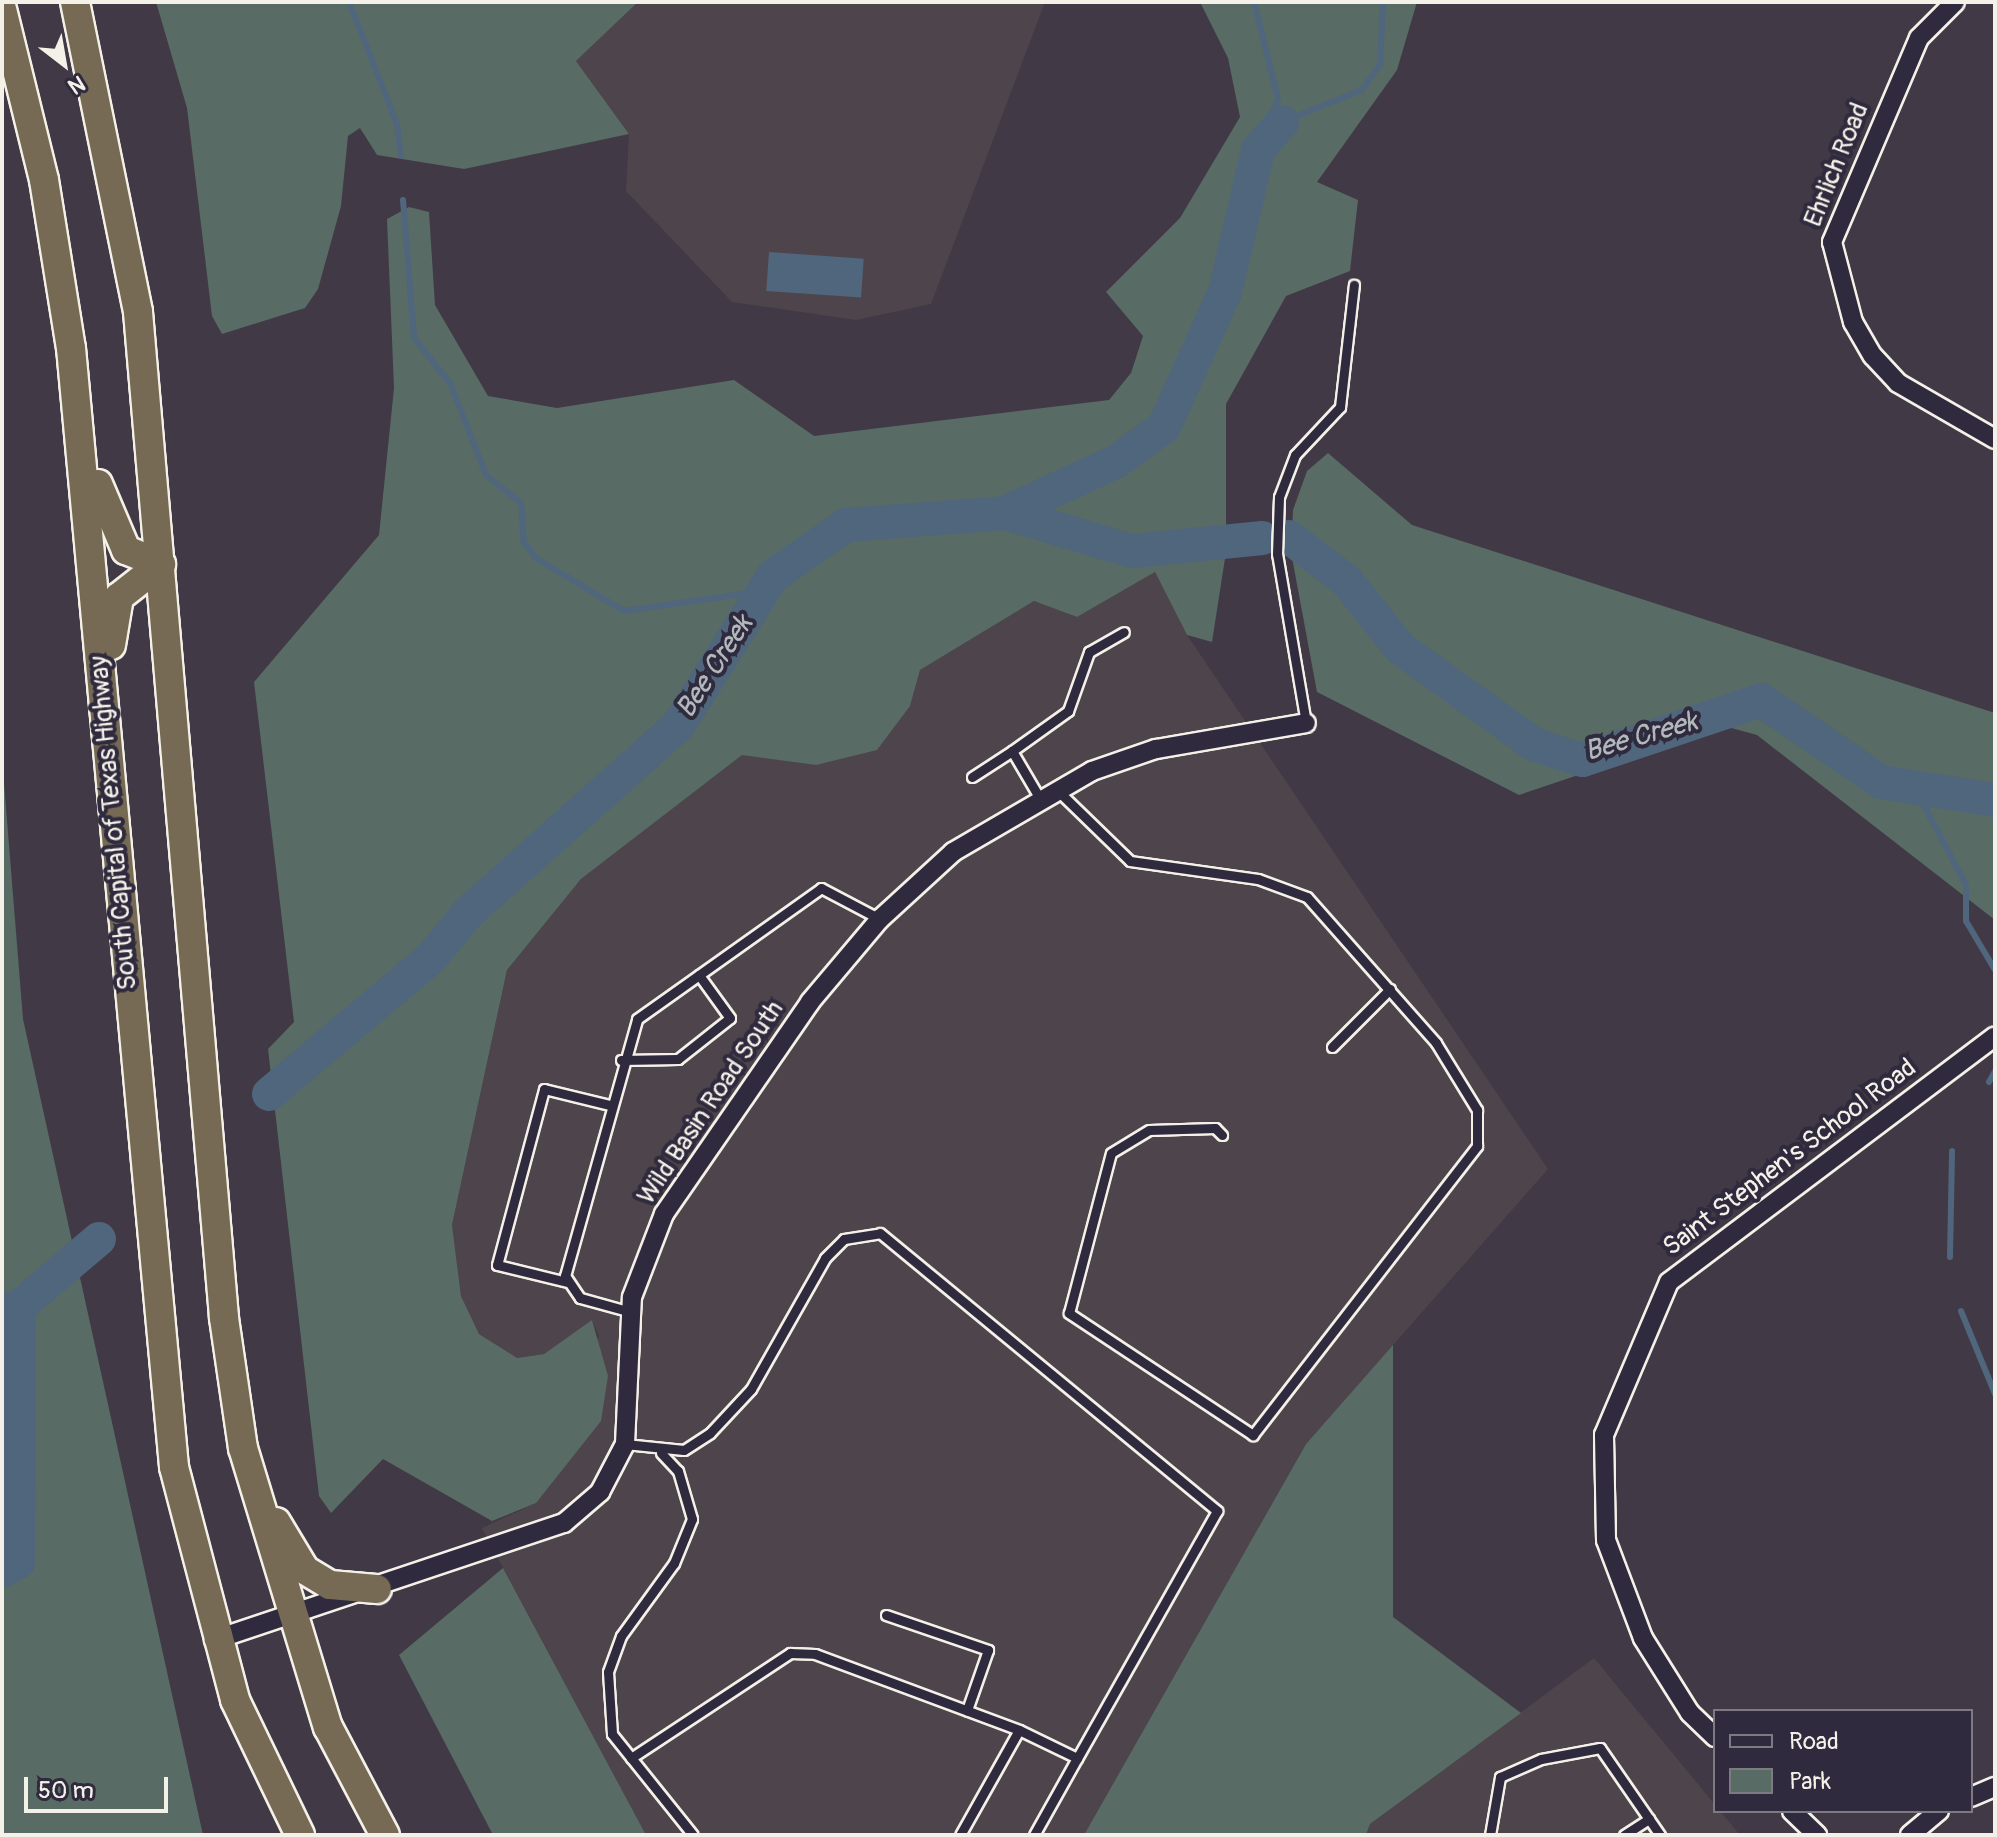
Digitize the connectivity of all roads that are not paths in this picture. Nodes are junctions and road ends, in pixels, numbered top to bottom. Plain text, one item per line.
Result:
1 (75, 2) edge
2 (1955, 2) edge
3 (2, 9) edge
4 (1354, 285) dead end
5 (75, 382) junction
6 (1995, 439) edge
7 (161, 564) junction
8 (1124, 632) dead end
9 (104, 703) junction
10 (1306, 723) joint
11 (1012, 751) junction
12 (972, 777) dead end
13 (1047, 793) junction
14 (880, 919) junction
15 (699, 975) junction
16 (1390, 989) junction
17 (1995, 1036) edge
18 (1332, 1047) dead end
19 (621, 1060) junction
20 (609, 1105) junction
21 (1222, 1135) dead end
22 (567, 1282) junction
23 (631, 1312) junction
24 (625, 1444) junction
25 (243, 1448) junction
26 (661, 1453) junction
27 (377, 1589) junction
28 (291, 1615) junction
29 (886, 1615) dead end
30 (214, 1640) junction
31 (967, 1710) junction
32 (1019, 1730) junction
33 (1713, 1735) edge
34 (631, 1758) junction
35 (1077, 1758) junction
36 (1995, 1787) edge
37 (1973, 1796) edge
38 (1794, 1813) edge
39 (1937, 1813) edge
40 (1649, 1819) junction
41 (300, 1835) edge
42 (385, 1835) edge
43 (693, 1835) edge
44 (960, 1835) edge
45 (1034, 1835) edge
46 (1490, 1835) edge
47 (1624, 1835) edge
48 (1660, 1835) edge
49 (1817, 1835) edge
50 (1910, 1835) edge

1 - 7 highway
2 - 6 street, Ehrlich Road
3 - 5 highway, South Capital of Texas Highway
4 - 10 lane
5 - 7 highway
5 - 9 highway, South Capital of Texas Highway
7 - 9 highway
7 - 25 highway
8 - 11 lane
9 - 30 highway, South Capital of Texas Highway
10 - 13 street, Wild Basin Road South
11 - 12 lane
11 - 13 lane
13 - 14 street, Wild Basin Road South
13 - 16 lane
14 - 15 lane
14 - 23 street, Wild Basin Road South
15 - 19 lane
15 - 19 lane
16 - 18 lane
16 - 21 lane
17 - 33 street, Saint Stephen's School Road
19 - 20 lane
20 - 22 lane
20 - 22 lane
22 - 23 lane
23 - 24 street, Wild Basin Road South
24 - 26 lane
24 - 27 street, Wild Basin Road South
25 - 27 highway
25 - 28 highway
26 - 34 lane
26 - 35 lane
27 - 28 street, Wild Basin Road South
28 - 30 street, Wild Basin Road South
28 - 42 highway
29 - 31 lane
30 - 41 highway, South Capital of Texas Highway
31 - 32 lane
31 - 34 lane
32 - 35 lane
32 - 44 lane
34 - 43 lane
35 - 45 lane
36 - 37 street
38 - 49 street
39 - 50 street
40 - 46 lane
40 - 47 lane
40 - 48 lane

